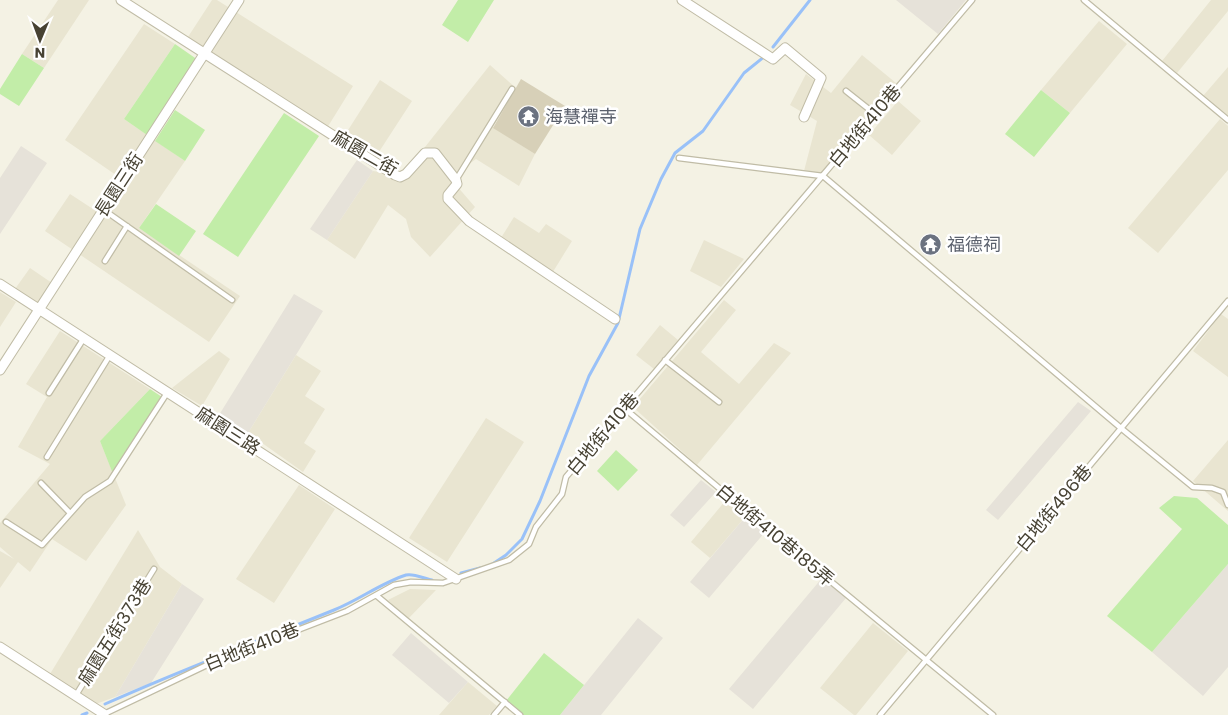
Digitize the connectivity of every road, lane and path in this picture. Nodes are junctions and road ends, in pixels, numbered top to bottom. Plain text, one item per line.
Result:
1 (121, 0) edge
2 (239, 0) edge
3 (682, 0) edge
4 (972, 0) edge
5 (1084, 0) edge
6 (204, 54) junction
7 (512, 89) dead end
8 (846, 91) dead end
9 (875, 114) junction
10 (804, 117) dead end
11 (1228, 120) edge
12 (679, 158) dead end
13 (823, 176) junction
14 (456, 180) junction
15 (103, 209) junction
16 (127, 226) junction
17 (105, 262) dead end
18 (0, 284) edge
19 (232, 300) dead end
20 (1228, 301) edge
21 (38, 309) junction
22 (615, 319) dead end
23 (84, 338) junction
24 (110, 355) junction
25 (665, 360) junction
26 (0, 370) edge
27 (168, 391) junction
28 (49, 393) dead end
29 (719, 402) dead end
30 (624, 408) junction
31 (1122, 429) junction
32 (47, 457) dead end
33 (41, 484) dead end
34 (1228, 505) edge
35 (70, 513) junction
36 (6, 522) dead end
37 (154, 569) dead end
38 (456, 579) junction
39 (377, 596) junction
40 (0, 647) edge
41 (927, 659) junction
42 (76, 695) junction
43 (505, 702) junction
44 (103, 714) edge
45 (494, 715) edge
46 (520, 715) edge
47 (880, 715) edge
48 (994, 715) edge

1 - 6 street, 麻園二街
2 - 6 street, 長園三街
3 - 10 street
4 - 9 lane, 白地街410巷
5 - 11 lane
6 - 14 street, 麻園二街
6 - 15 street, 長園三街
7 - 14 lane
8 - 9 lane
9 - 13 lane, 白地街410巷
12 - 13 lane
13 - 25 lane, 白地街410巷
13 - 31 lane
14 - 22 street
15 - 16 lane
15 - 21 street, 長園三街
16 - 17 lane
16 - 19 lane
18 - 21 street, 麻園三路
20 - 31 lane, 白地街496巷
21 - 23 street, 麻園三路
21 - 26 street, 長園三街
23 - 24 street, 麻園三路
23 - 28 lane
24 - 27 street, 麻園三路
24 - 32 lane
25 - 29 lane
25 - 30 lane, 白地街410巷
27 - 35 lane
27 - 38 street, 麻園三路
30 - 38 lane, 白地街410巷
30 - 41 lane, 白地街410巷185弄
31 - 34 lane
31 - 41 lane, 白地街496巷
33 - 35 lane
35 - 36 lane
37 - 42 lane, 麻園五街373巷
38 - 39 lane, 白地街410巷
39 - 43 lane
39 - 44 lane, 白地街410巷
40 - 42 street
41 - 47 lane, 白地街496巷
41 - 48 lane, 白地街410巷185弄
42 - 44 street
43 - 45 lane
43 - 46 lane

